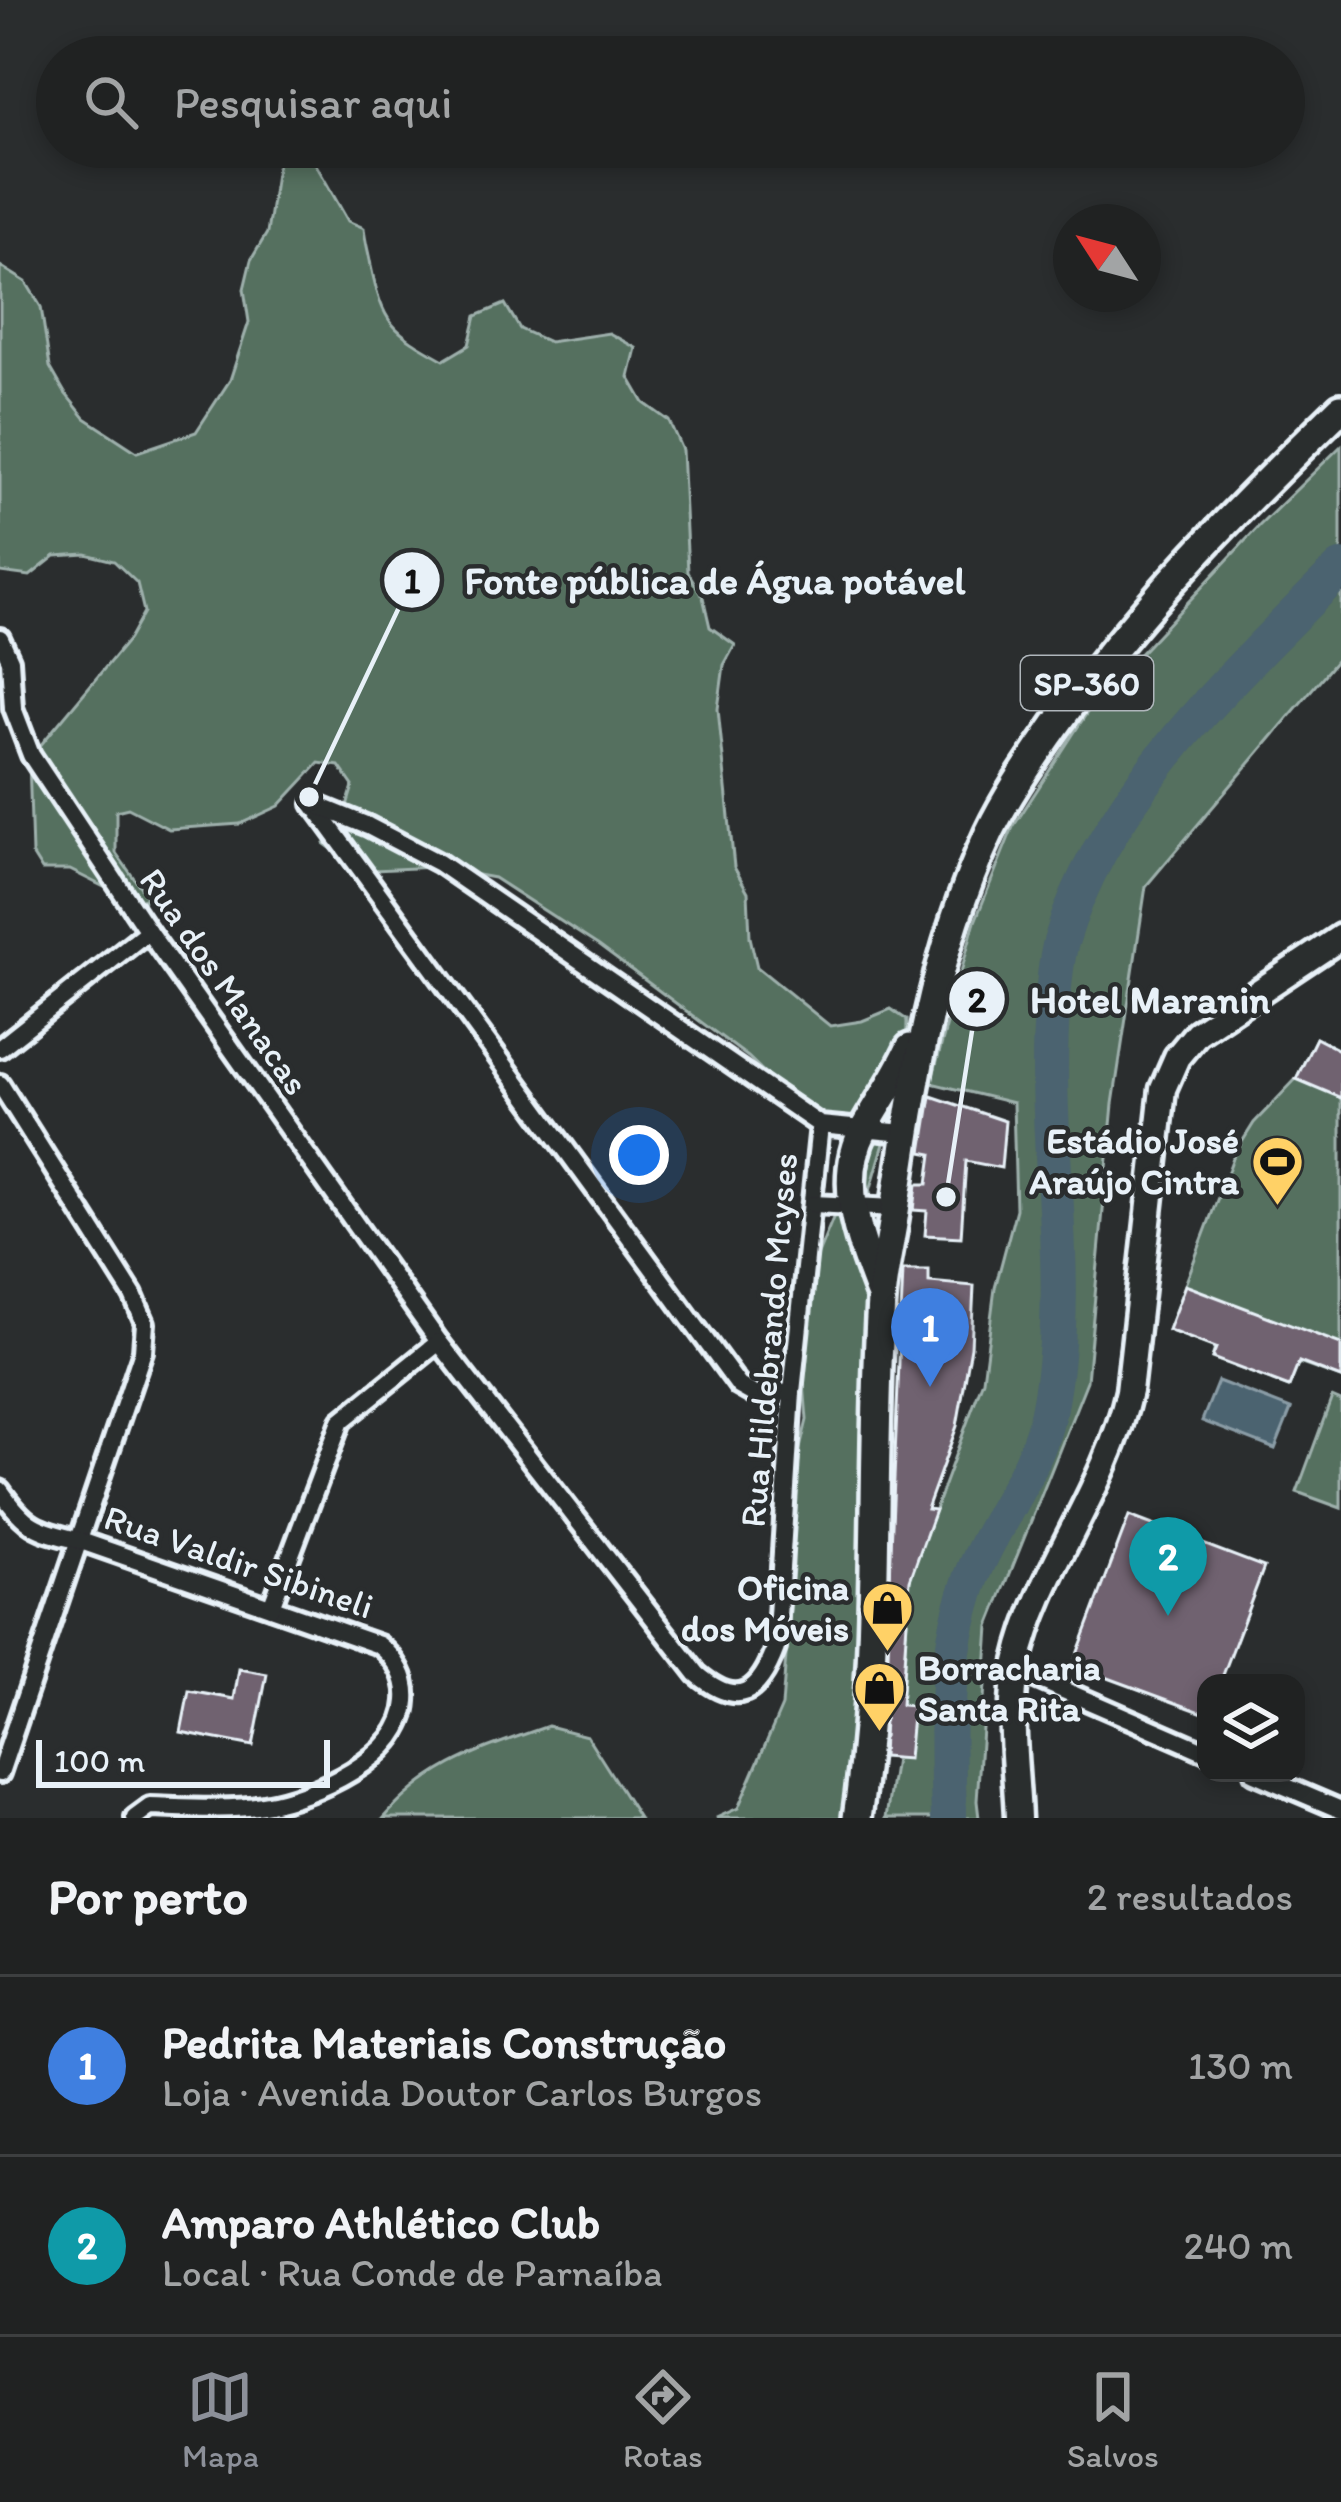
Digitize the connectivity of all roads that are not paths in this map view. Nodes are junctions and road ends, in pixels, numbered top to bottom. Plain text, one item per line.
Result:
1 (1341, 408) edge
2 (0, 638) edge
3 (148, 931) junction
4 (1341, 937) edge
5 (925, 1018) junction
6 (0, 1048) edge
7 (0, 1084) edge
8 (820, 1125) junction
9 (865, 1129) junction
10 (904, 1133) junction
11 (813, 1204) junction
12 (854, 1207) junction
13 (896, 1208) junction
14 (881, 1297) junction
15 (439, 1342) junction
16 (792, 1393) junction
17 (0, 1490) edge
18 (78, 1540) junction
19 (271, 1607) junction
20 (1017, 1670) junction
21 (747, 1693) joint
22 (1197, 1748) edge
23 (0, 1773) edge
24 (1275, 1782) edge
25 (1341, 1810) edge
26 (135, 1818) edge
27 (856, 1818) edge
28 (1018, 1818) edge

1 - 5 main road, SP-360
2 - 3 street, Rua dos Manacas
3 - 6 street
3 - 15 street, Rua dos Manacas
4 - 20 street
5 - 9 main road, SP-360
5 - 10 main road, SP-360
7 - 18 street
8 - 9 street
8 - 11 street, Rua Hildebrando Mcyses
8 - 16 street
9 - 10 street
9 - 12 main road, SP-360
10 - 13 main road, SP-360
11 - 12 street
11 - 16 street, Rua Hildebrando Mcyses
12 - 13 street
12 - 14 main road, SP-360
13 - 14 main road, SP-360
14 - 27 main road, SP-360
15 - 19 street
15 - 21 street, Rua dos Manacas
16 - 21 street, Rua Hildebrando Mcyses
17 - 18 street, Rua Valdir Sibineli
18 - 19 street, Rua Valdir Sibineli
18 - 23 street
19 - 26 street, Rua Valdir Sibineli
20 - 22 street
20 - 28 street
24 - 25 street

